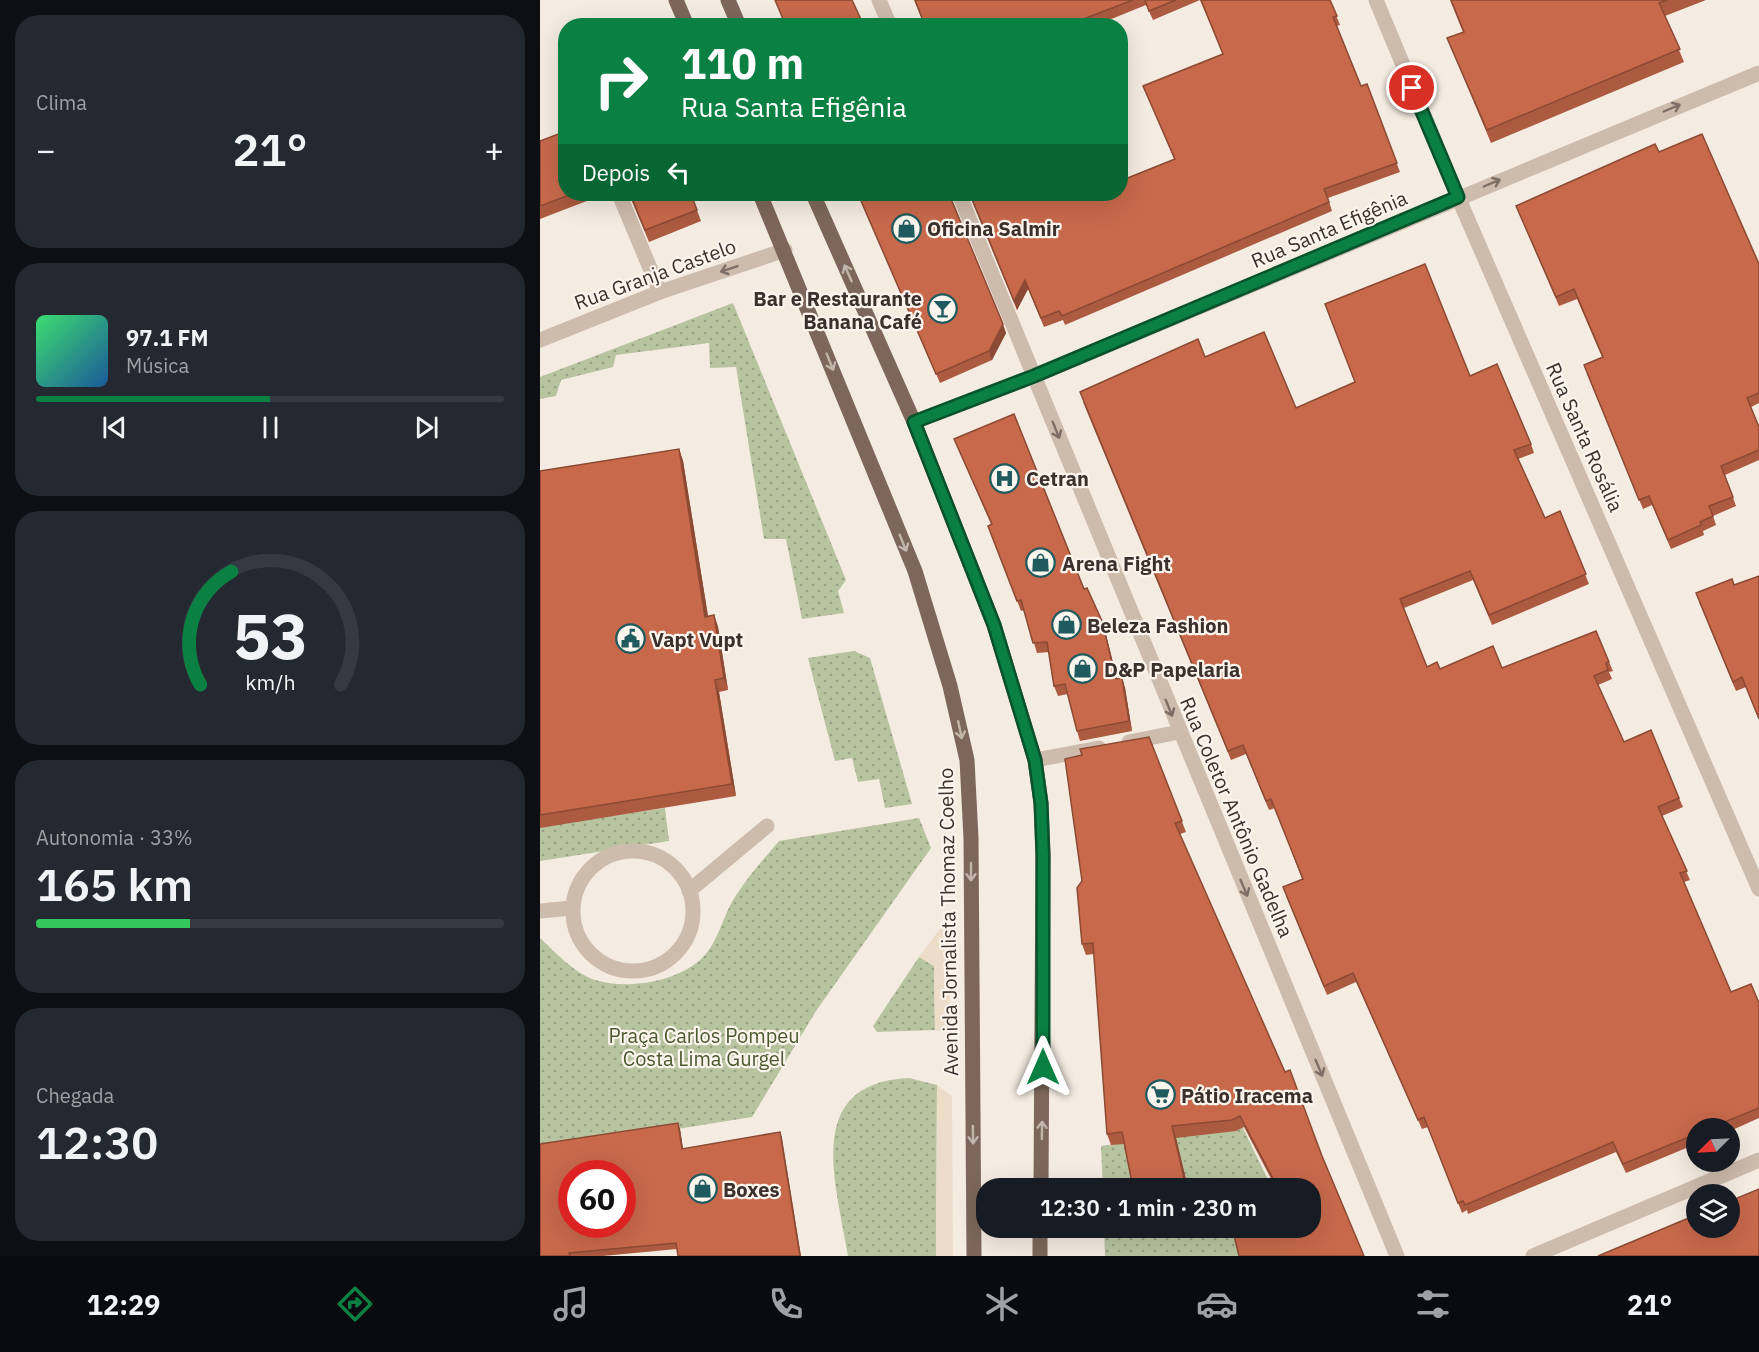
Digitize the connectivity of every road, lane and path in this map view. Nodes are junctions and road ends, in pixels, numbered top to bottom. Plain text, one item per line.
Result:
1 (676, 0) edge
2 (728, 0) edge
3 (879, 0) edge
4 (1376, 0) edge
5 (684, 18) edge
6 (736, 18) edge
7 (887, 18) edge
8 (1759, 73) edge
9 (1458, 197) junction
10 (622, 201) edge
11 (763, 201) edge
12 (816, 201) edge
13 (962, 201) edge
14 (785, 250) junction
15 (660, 292) junction
16 (540, 340) edge
17 (1034, 376) junction
18 (914, 422) junction
19 (1179, 732) junction
20 (1035, 760) junction
21 (768, 826) dead end
22 (1759, 889) edge
23 (689, 891) junction
24 (572, 908) junction
25 (540, 911) edge
26 (1759, 1160) edge
27 (1041, 1178) edge
28 (1040, 1238) edge
29 (975, 1256) edge
30 (1040, 1256) edge
31 (1397, 1256) edge
32 (1533, 1256) edge

1 - 5 main road
2 - 6 main road
3 - 7 street
4 - 9 street, Rua Santa Rosália
9 -> 8 street, Rua Santa Efigênia
9 - 17 street, Rua Santa Efigênia
9 - 22 street, Rua Santa Rosália
10 - 15 street
11 - 14 main road, Avenida Jornalista Thomaz Coelho
18 -> 12 main road
13 - 17 street, Rua Coletor Antônio Gadelha
14 -> 15 street, Rua Granja Castelo
14 -> 29 main road, Avenida Jornalista Thomaz Coelho
15 - 16 street, Rua Granja Castelo
17 - 18 street, Rua Santa Efigênia
17 -> 19 street, Rua Coletor Antônio Gadelha
18 - 20 main road
19 - 20 street
19 -> 31 street, Rua Coletor Antônio Gadelha
27 -> 20 main road
21 - 23 street
23 - 24 street
23 - 24 street
24 - 25 street
26 - 32 street
28 - 30 main road

